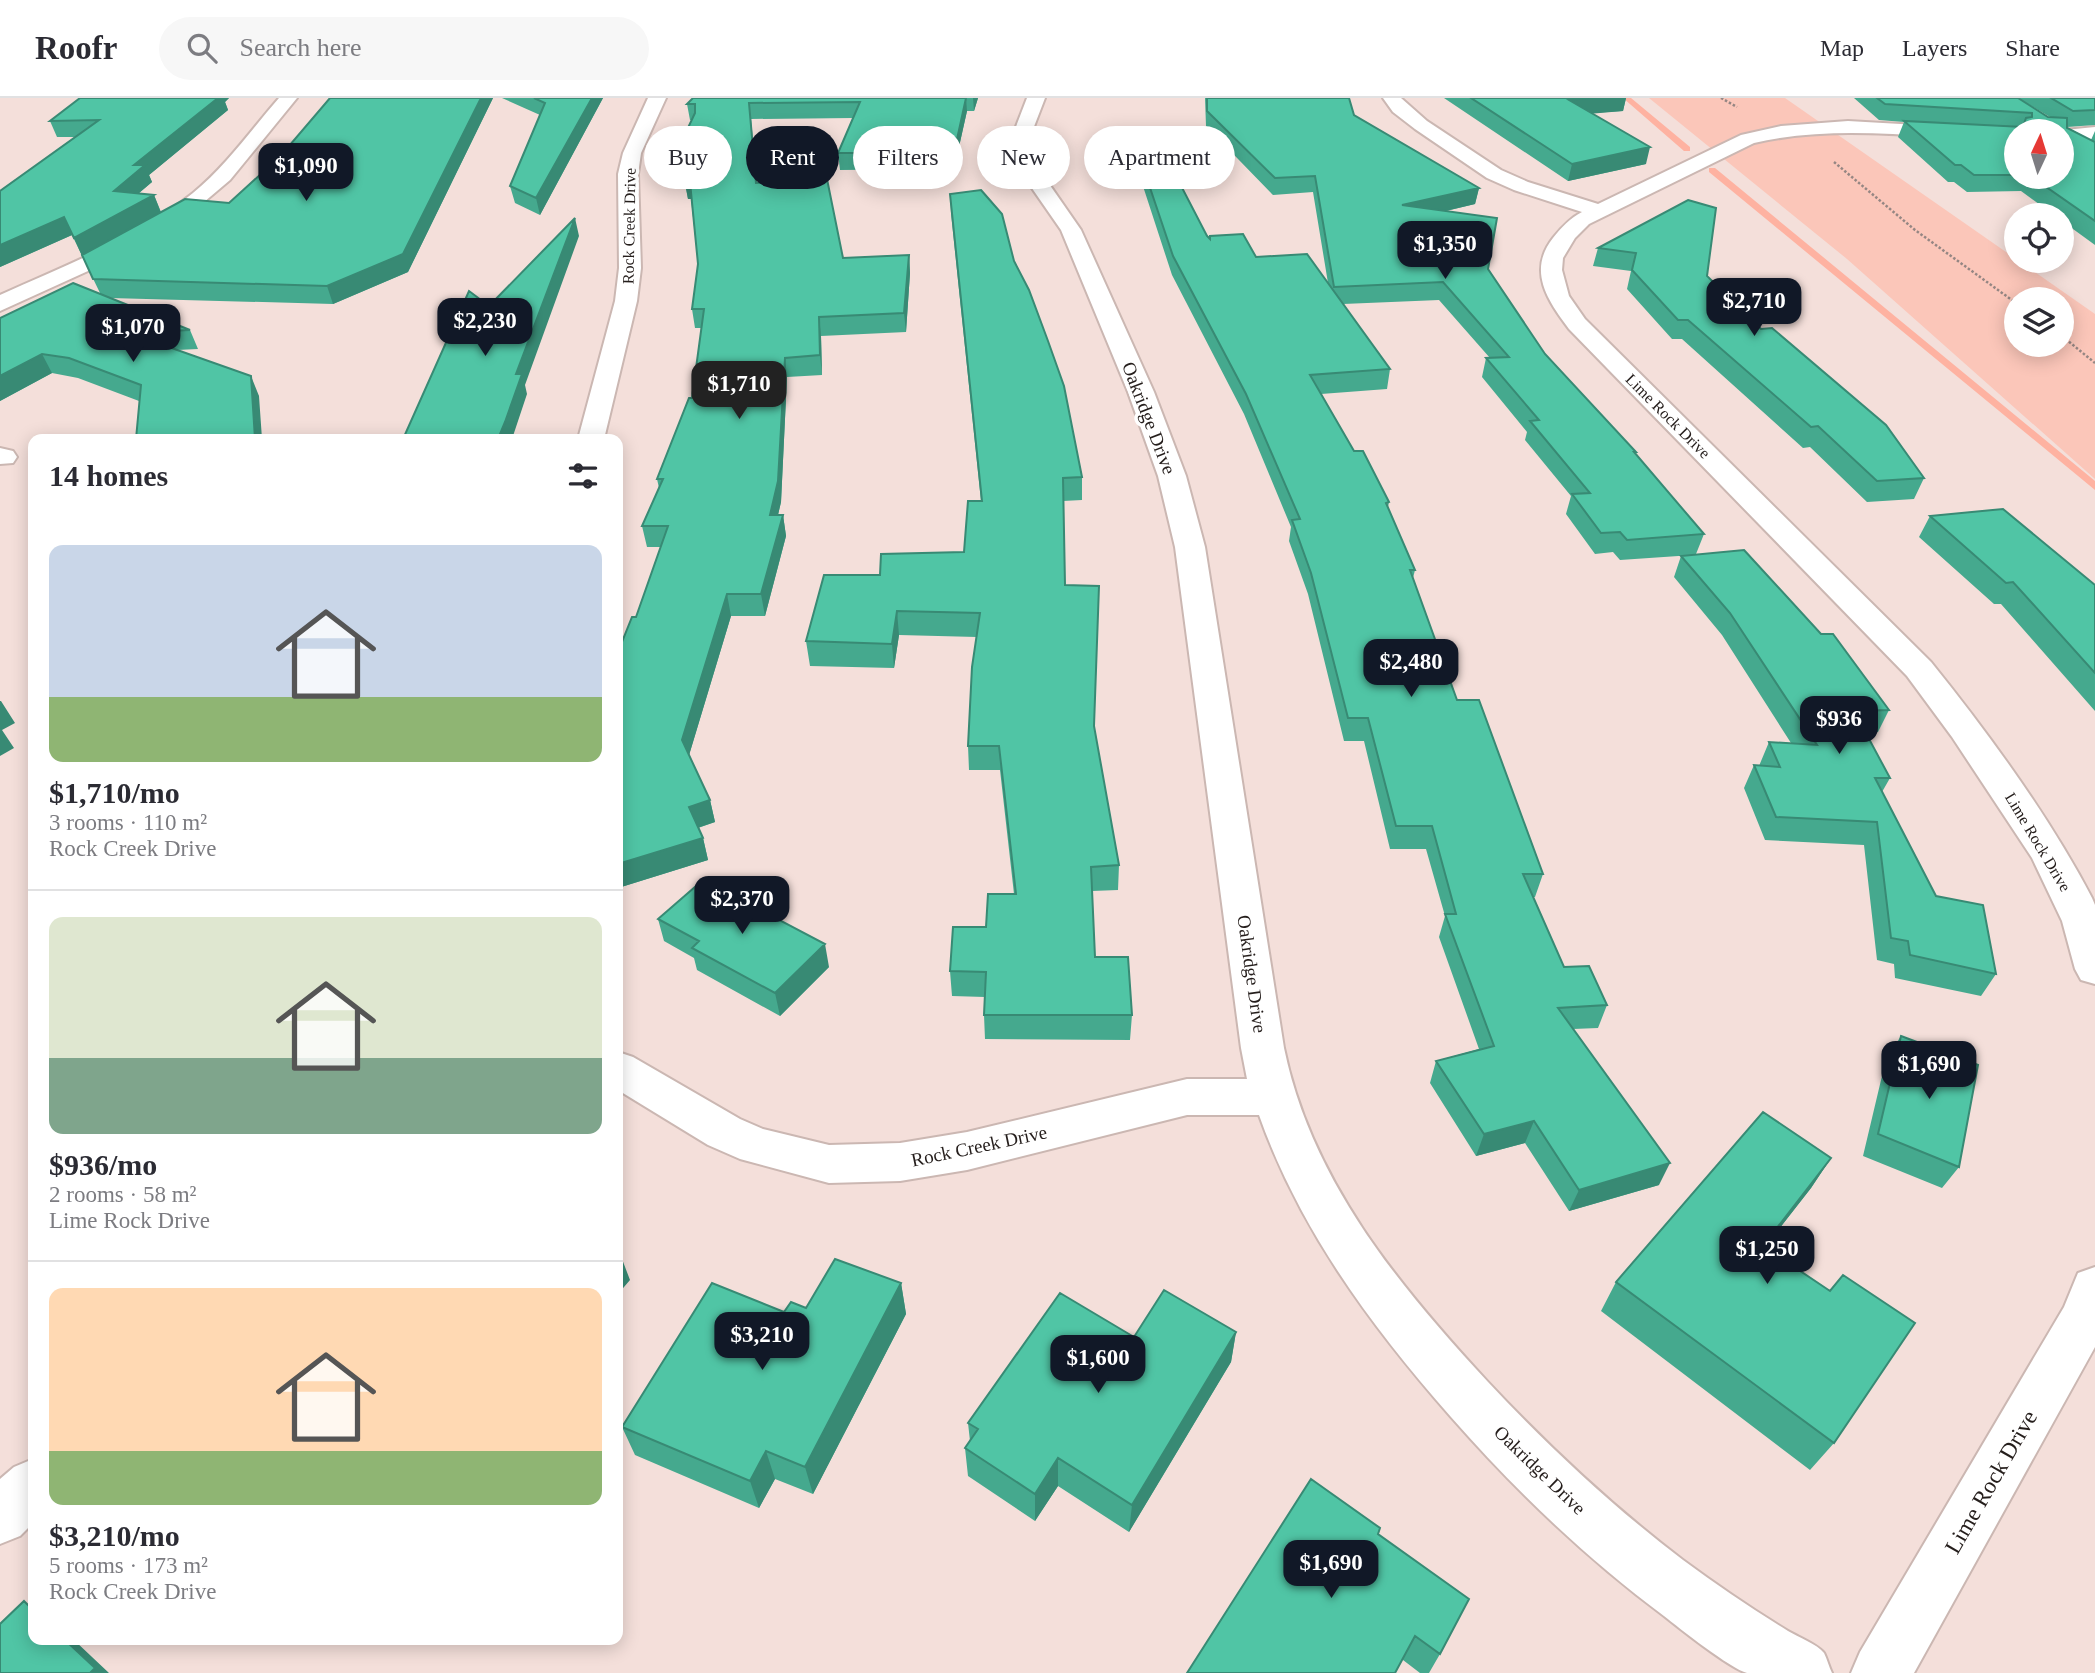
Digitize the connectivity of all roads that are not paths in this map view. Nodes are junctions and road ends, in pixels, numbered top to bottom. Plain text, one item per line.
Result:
1 (288, 98) edge
2 (657, 98) edge
3 (1036, 98) edge
4 (1392, 98) edge
5 (2074, 134) edge
6 (2095, 134) edge
7 (2004, 135) edge
8 (1598, 211) junction
9 (0, 304) edge
10 (592, 434) edge
11 (2095, 969) edge
12 (623, 1072) edge
13 (1274, 1097) junction
14 (2095, 1289) edge
15 (28, 1491) edge
16 (0, 1516) edge
17 (1802, 1673) edge
18 (1881, 1673) edge

1 - 9 street
2 - 10 street, Rock Creek Drive
3 - 13 street, Oakridge Drive
4 - 8 street
5 - 6 street
7 - 8 street, Lime Rock Drive
8 - 11 street, Lime Rock Drive
12 - 13 street, Rock Creek Drive
13 - 17 street, Oakridge Drive
14 - 18 street, Lime Rock Drive
15 - 16 street

